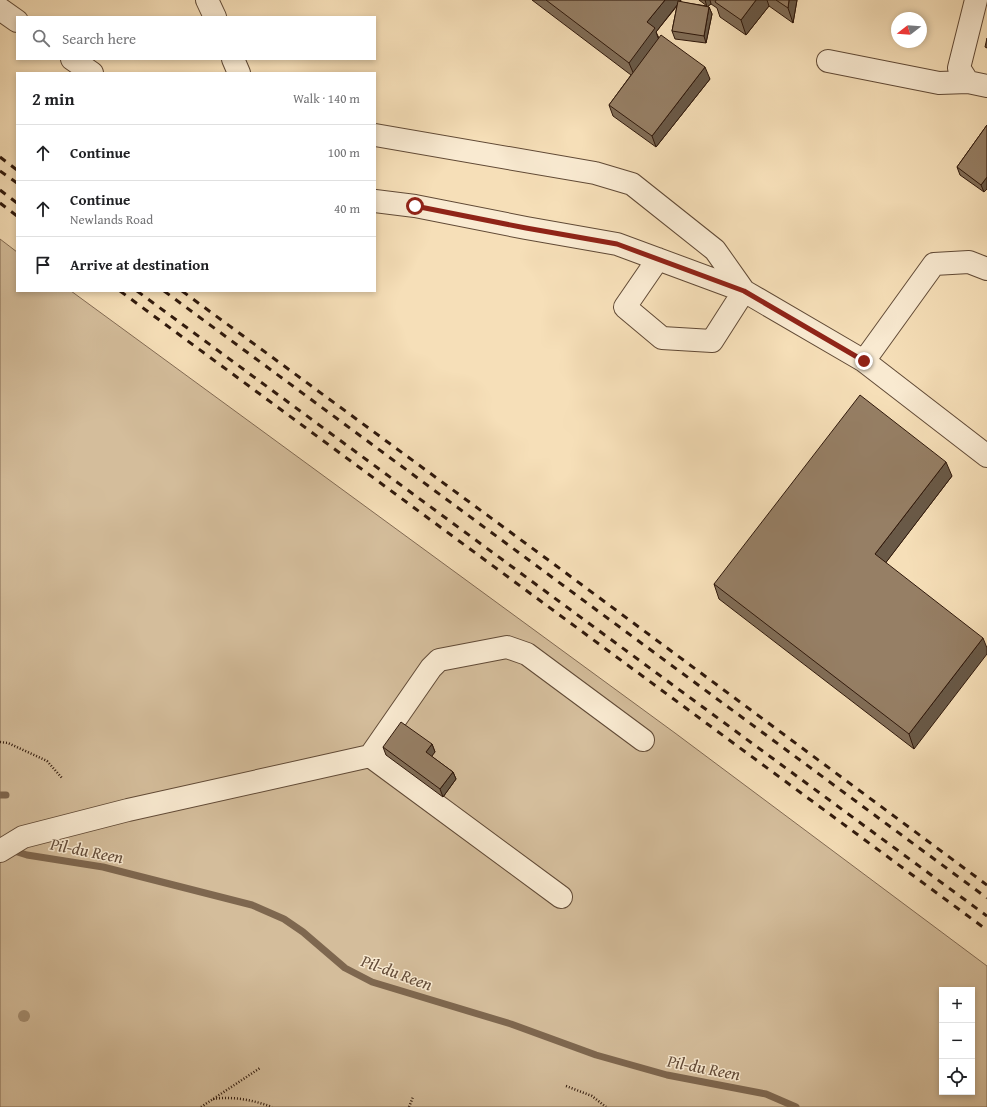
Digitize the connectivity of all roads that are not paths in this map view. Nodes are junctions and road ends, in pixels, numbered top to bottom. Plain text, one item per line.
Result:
1 (207, 0) edge
2 (976, 0) edge
3 (0, 9) edge
4 (215, 16) edge
5 (16, 20) edge
6 (73, 60) edge
7 (233, 60) edge
8 (828, 61) dead end
9 (91, 72) edge
10 (239, 72) edge
11 (978, 84) edge
12 (376, 135) edge
13 (376, 201) edge
14 (658, 259) junction
15 (987, 269) edge
16 (744, 291) junction
17 (864, 361) junction
18 (987, 456) edge
19 (643, 740) dead end
20 (370, 756) junction
21 (0, 851) edge
22 (561, 898) dead end

1 - 4 street
2 - 11 street
3 - 5 street
6 - 9 street
7 - 10 street
8 - 11 street
12 - 16 street
13 - 14 street
14 - 16 street
14 - 16 street
15 - 17 street
16 - 17 street
17 - 18 street
19 - 20 street
20 - 21 street
20 - 22 street

